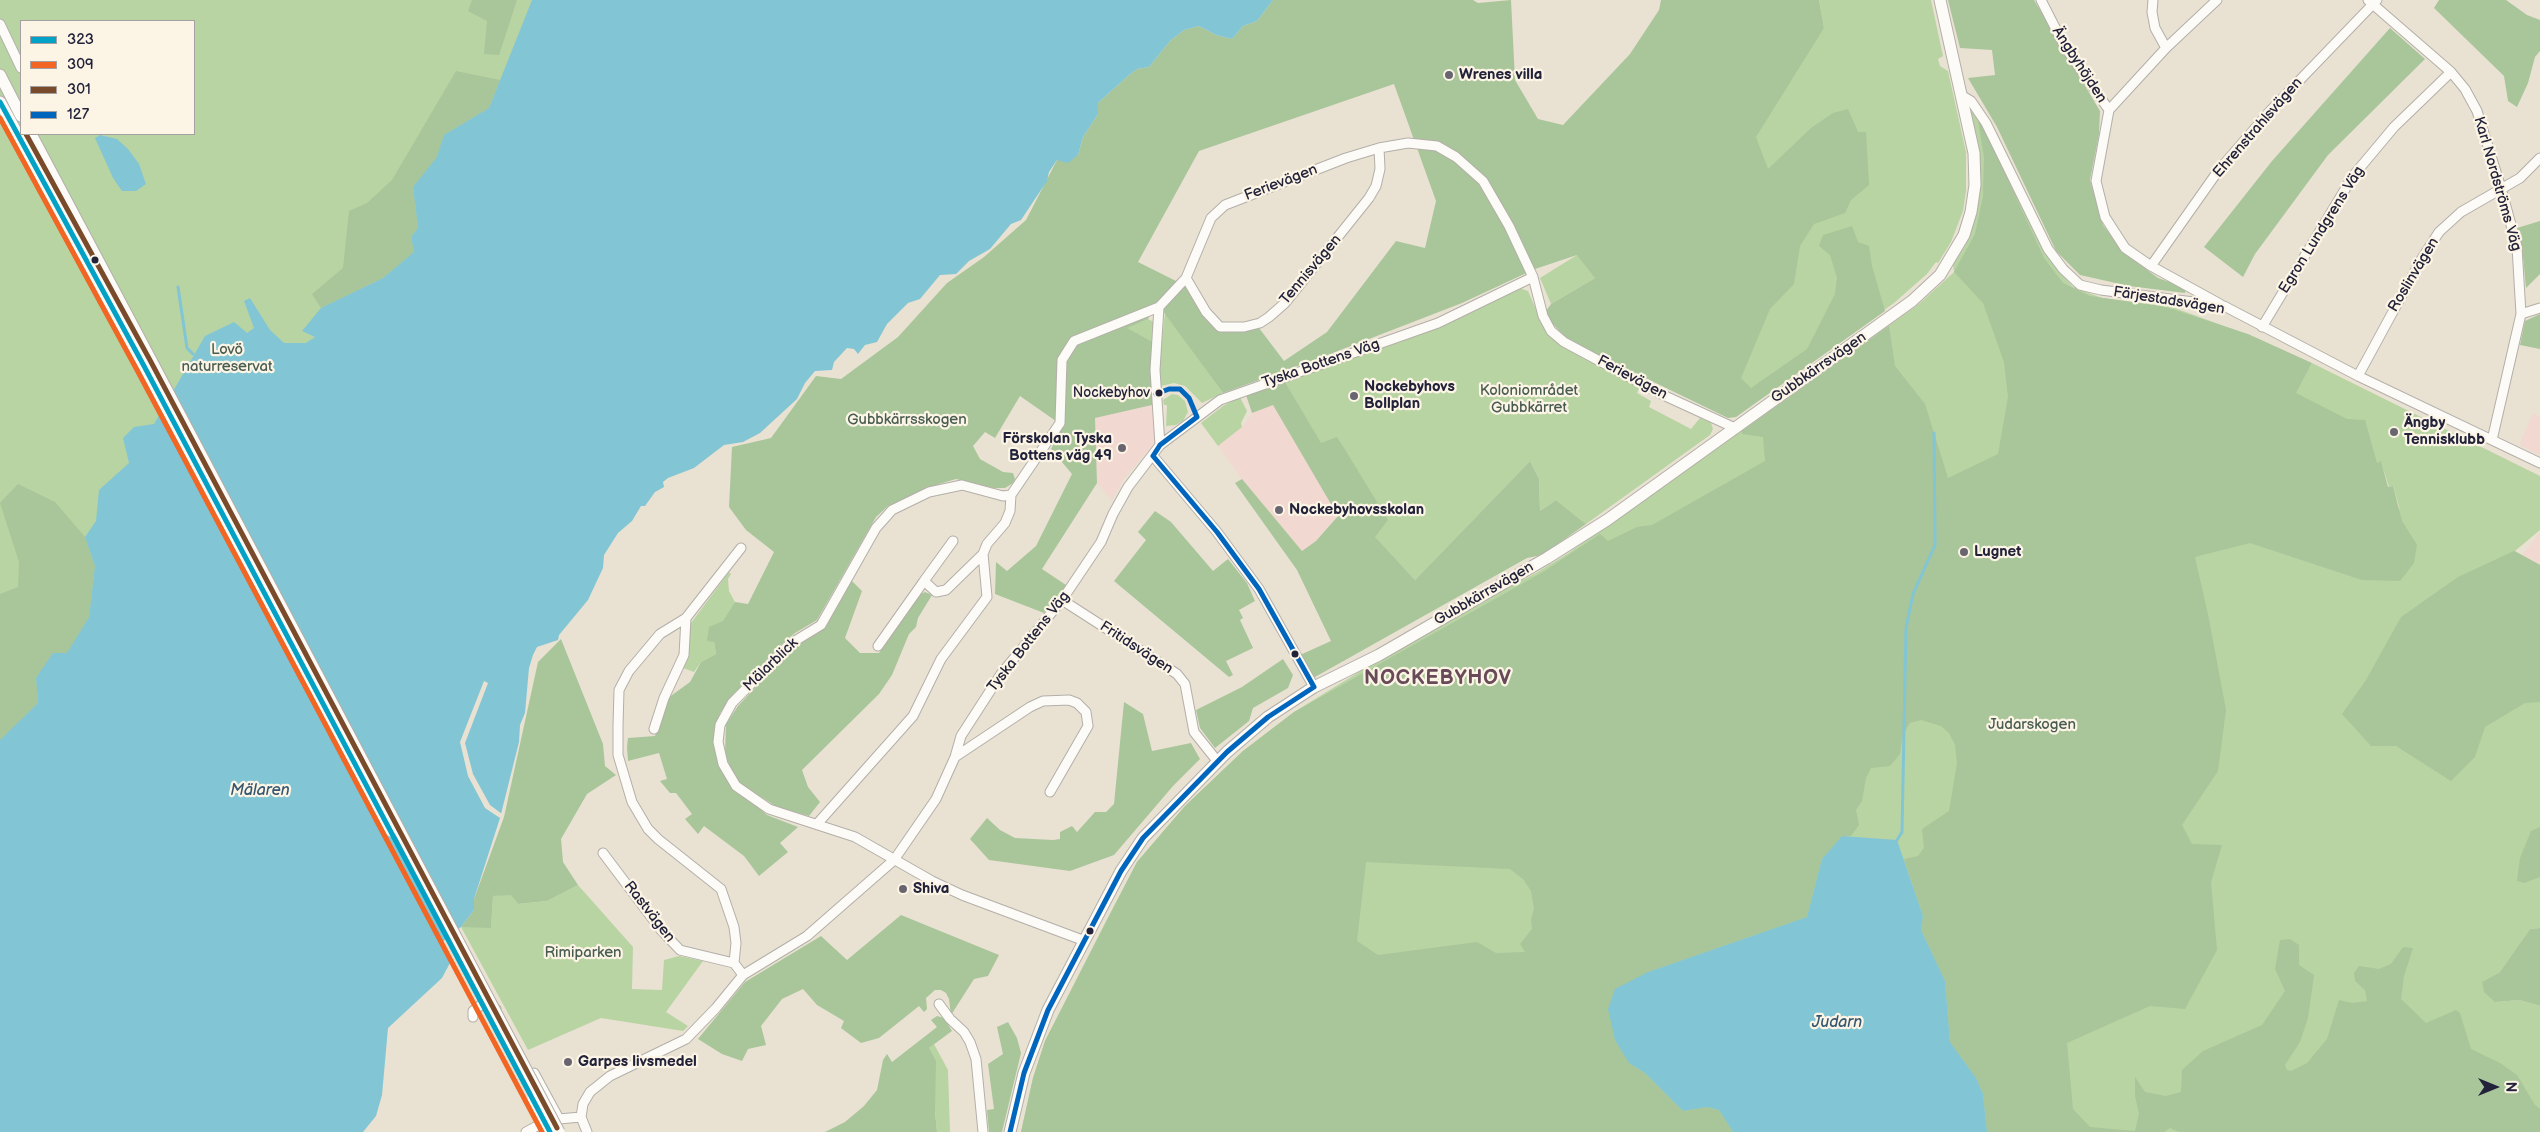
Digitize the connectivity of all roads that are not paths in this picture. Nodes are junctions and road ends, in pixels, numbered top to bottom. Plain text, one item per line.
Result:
1 (1940, 0) edge
2 (2041, 0) edge
3 (2153, 0) edge
4 (2217, 0) edge
5 (2373, 2) edge
6 (0, 24) edge
7 (2166, 48) junction
8 (20, 66) edge
9 (2451, 72) junction
10 (0, 75) edge
11 (1962, 95) junction
12 (17, 98) edge
13 (1, 106) edge
14 (2109, 110) junction
15 (20, 112) edge
16 (32, 135) edge
17 (1379, 148) junction
18 (2540, 158) edge
19 (2501, 188) junction
20 (2151, 266) junction
21 (1533, 277) junction
22 (1186, 278) junction
23 (2224, 306) junction
24 (1159, 308) junction
25 (2540, 308) edge
26 (2521, 314) junction
27 (2262, 327) junction
28 (148, 364) junction
29 (2358, 376) junction
30 (1735, 428) junction
31 (2492, 440) junction
32 (1160, 445) junction
33 (1152, 456) junction
34 (2540, 463) edge
35 (1011, 496) junction
36 (953, 541) dead end
37 (741, 548) dead end
38 (983, 554) junction
39 (924, 582) junction
40 (1062, 600) junction
41 (686, 618) junction
42 (878, 646) dead end
43 (1314, 687) junction
44 (654, 729) dead end
45 (955, 757) junction
46 (1218, 762) junction
47 (1050, 792) dead end
48 (817, 824) junction
49 (603, 853) dead end
50 (894, 860) junction
51 (1085, 941) junction
52 (734, 963) junction
53 (742, 975) junction
54 (939, 1004) dead end
55 (473, 1017) dead end
56 (559, 1119) junction
57 (584, 1124) edge
58 (526, 1132) edge
59 (550, 1132) edge
60 (559, 1132) edge
61 (983, 1132) edge
62 (1010, 1132) edge

1 - 11 main road, Gubbkärrsvägen
2 - 14 street, Ängbyhöjden
3 - 7 street
4 - 7 street
5 - 9 street, Karl Nordströms Väg
5 - 20 street, Ehrenstrahlsvägen
6 - 8 street
7 - 14 street
9 - 19 street, Karl Nordströms Väg
9 - 27 street, Egron Lundgrens Väg
10 - 12 main road
11 - 23 street, Färjestadsvägen
11 - 30 main road, Gubbkärrsvägen
12 - 13 main road
12 - 15 main road
13 - 28 main road
14 - 20 street, Ängbyhöjden
16 - 28 main road
17 - 21 street, Ferievägen
17 - 22 street, Ferievägen
17 - 22 street, Tennisvägen
18 - 19 street, Roslinvägen
19 - 26 street, Karl Nordströms Väg
19 - 29 street, Roslinvägen
20 - 23 street, Ängbyhöjden
21 - 30 street, Ferievägen
21 - 32 street, Tyska Bottens Väg
22 - 24 street, Ferievägen
23 - 27 street, Färjestadsvägen
24 - 32 street
24 - 35 street, Ferievägen
25 - 26 street
26 - 31 street, Karl Nordströms Väg
27 - 29 street, Färjestadsvägen
28 - 59 main road, bridge
28 - 60 main road, bridge
29 - 31 street, Färjestadsvägen
30 - 43 main road, Gubbkärrsvägen
31 - 34 street, Färjestadsvägen
32 - 33 street, Tyska Bottens Väg
33 - 40 street, Tyska Bottens Väg
33 - 43 street
35 - 38 street, Ferievägen
35 - 48 street, Mälarblick
36 - 39 street
37 - 41 street
38 - 39 street, Ferievägen
38 - 48 street
39 - 42 street
40 - 45 street, Tyska Bottens Väg
40 - 46 street, Fritidsvägen
41 - 44 street
41 - 52 street
43 - 46 main road, Gubbkärrsvägen
45 - 47 street
45 - 50 street, Tyska Bottens Väg
46 - 51 main road, Gubbkärrsvägen
48 - 50 street, Mälarblick
49 - 52 street, Rastvägen
50 - 51 street, Mälarblick
50 - 53 street, Tyska Bottens Väg
51 - 62 main road, Gubbkärrsvägen
52 - 53 street
53 - 57 street, Tyska Bottens Väg
54 - 61 street
55 - 56 street
56 - 57 street
56 - 58 street

